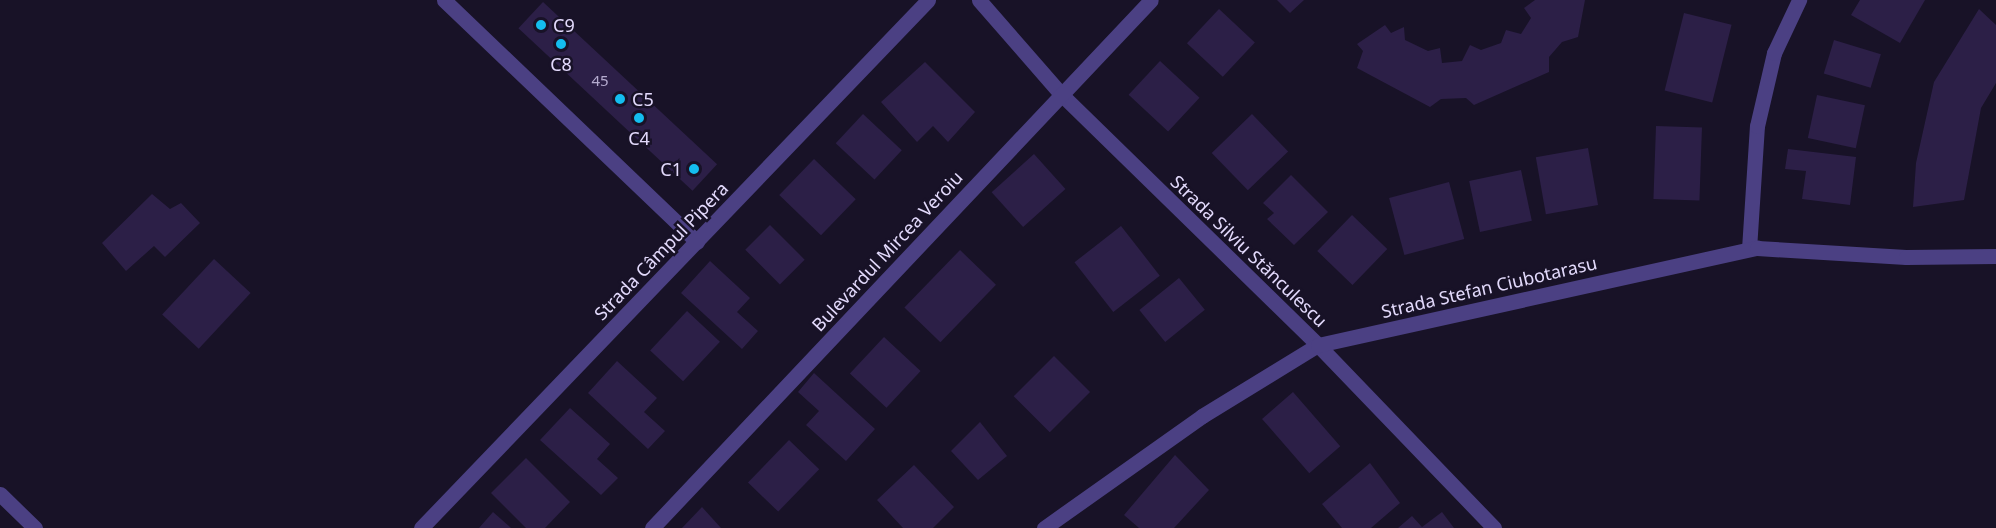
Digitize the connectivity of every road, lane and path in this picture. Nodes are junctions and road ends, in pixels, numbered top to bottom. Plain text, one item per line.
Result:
1 (444, 0) edge
2 (928, 0) edge
3 (978, 0) edge
4 (1150, 0) edge
5 (1799, 0) edge
6 (1062, 95) junction
7 (697, 242) junction
8 (1749, 249) junction
9 (1996, 256) edge
10 (1318, 345) junction
11 (0, 494) edge
12 (35, 528) edge
13 (421, 528) edge
14 (652, 528) edge
15 (1044, 528) edge
16 (1494, 528) edge

1 - 7 street
2 - 7 street, Strada Câmpul Pipera
3 - 6 street, Strada Silviu Stănculescu
4 - 6 street, Bulevardul Mircea Veroiu
5 - 8 street
6 - 10 street, Strada Silviu Stănculescu
6 - 14 street, Bulevardul Mircea Veroiu
7 - 13 street, Strada Câmpul Pipera
8 - 9 street, Strada Stefan Ciubotarasu
8 - 10 street, Strada Stefan Ciubotarasu
10 - 15 street, Strada Stefan Ciubotarasu
10 - 16 street, Strada Silviu Stănculescu
11 - 12 street

